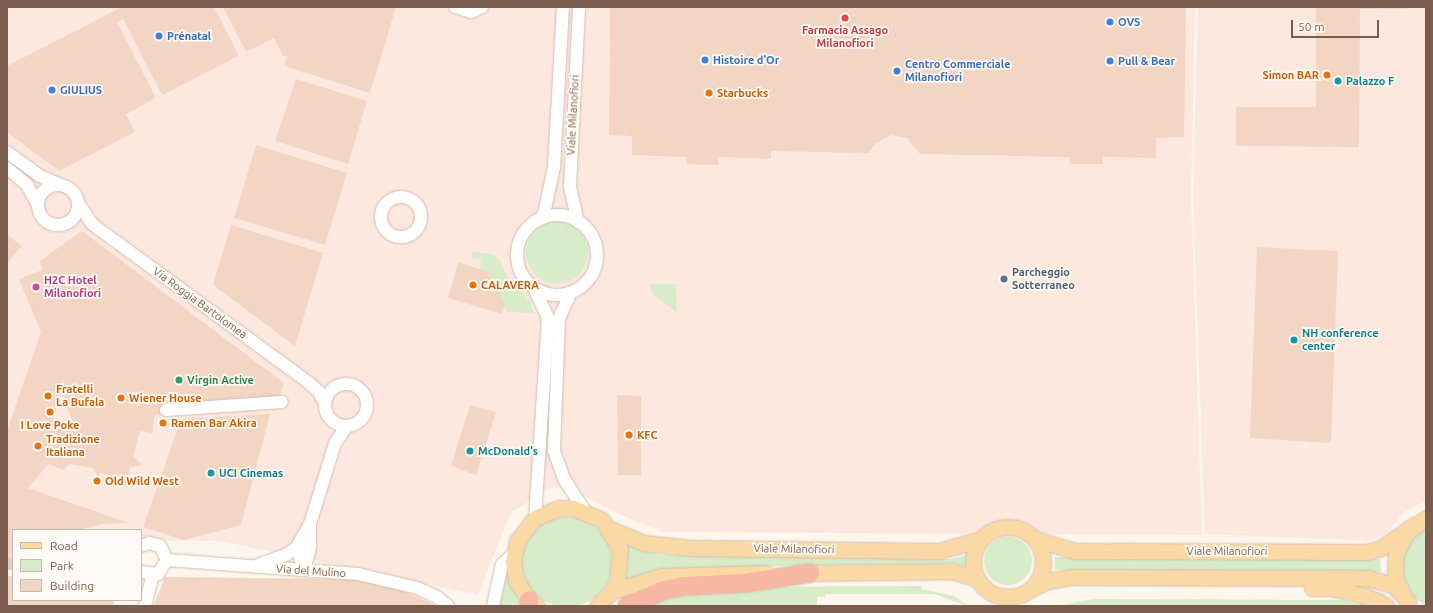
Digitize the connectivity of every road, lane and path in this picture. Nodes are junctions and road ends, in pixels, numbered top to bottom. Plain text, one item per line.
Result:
1 (455, 7) edge
2 (482, 7) edge
3 (563, 7) edge
4 (579, 7) edge
5 (7, 152) edge
6 (7, 168) edge
7 (59, 184) junction
8 (78, 203) junction
9 (38, 205) junction
10 (544, 218) junction
11 (70, 221) junction
12 (578, 222) junction
13 (92, 224) junction
14 (534, 288) junction
15 (571, 292) junction
16 (308, 382) junction
17 (338, 385) junction
18 (282, 402) dead end
19 (325, 404) junction
20 (166, 410) dead end
21 (331, 420) junction
22 (347, 426) junction
23 (335, 443) junction
24 (585, 511) junction
25 (535, 518) junction
26 (1420, 522) edge
27 (310, 524) junction
28 (610, 529) junction
29 (981, 539) junction
30 (1035, 540) junction
31 (142, 546) edge
32 (297, 547) junction
33 (514, 554) junction
34 (167, 560) junction
35 (251, 567) junction
36 (304, 570) junction
37 (810, 573) junction
38 (147, 574) edge
39 (1242, 577) junction
40 (976, 578) junction
41 (1031, 589) junction
42 (612, 591) junction
43 (1411, 603) edge
44 (532, 604) edge
45 (145, 606) edge
46 (448, 606) edge
47 (493, 606) edge
48 (597, 606) edge
49 (627, 606) edge
50 (1386, 606) edge

1 - 2 street
3 - 10 street, Viale Milanofiori
4 - 12 street, Viale Milanofiori
5 - 7 street, Via Roggia Bartolomea
6 - 9 street, Via Roggia Bartolomea
7 - 8 street, Via Roggia Bartolomea
7 - 9 street
8 - 11 street
8 - 13 street, Via Roggia Bartolomea
9 - 11 street, Via Roggia Bartolomea
10 - 12 street
10 - 14 street
11 - 13 street, Via Roggia Bartolomea
12 - 15 street, Viale Milanofiori
13 - 16 street, Via Roggia Bartolomea
14 - 15 street
14 - 25 street
15 - 24 street, Viale Milanofiori
16 - 17 street, Via Roggia Bartolomea
16 - 19 street, Via Roggia Bartolomea
17 - 19 street
17 - 22 street
18 - 20 street
19 - 21 street
21 - 22 street
21 - 23 street
22 - 23 street
23 - 27 street
24 - 25 main road, Viale Milanofiori
24 - 28 main road, Viale Milanofiori
25 - 33 main road, Viale Milanofiori
26 - 30 main road, Viale Milanofiori
26 - 43 main road
27 - 32 street
27 - 36 street
28 - 29 main road, Viale Milanofiori
28 - 42 main road, Viale Milanofiori
29 - 30 main road
29 - 40 main road
30 - 41 main road
31 - 34 street
32 - 35 street
32 - 36 street
33 - 44 main road, Viale Milanofiori
33 - 47 street
34 - 35 street, Via del Mulino
34 - 38 street
35 - 36 street, Via del Mulino
36 - 46 street, Via del Mulino
37 - 40 main road, Viale Milanofiori
37 - 42 main road, Viale Milanofiori
37 - 49 highway
38 - 45 street
39 - 41 main road
39 - 43 main road
39 - 50 main road
40 - 41 main road
42 - 48 main road, Viale Milanofiori

